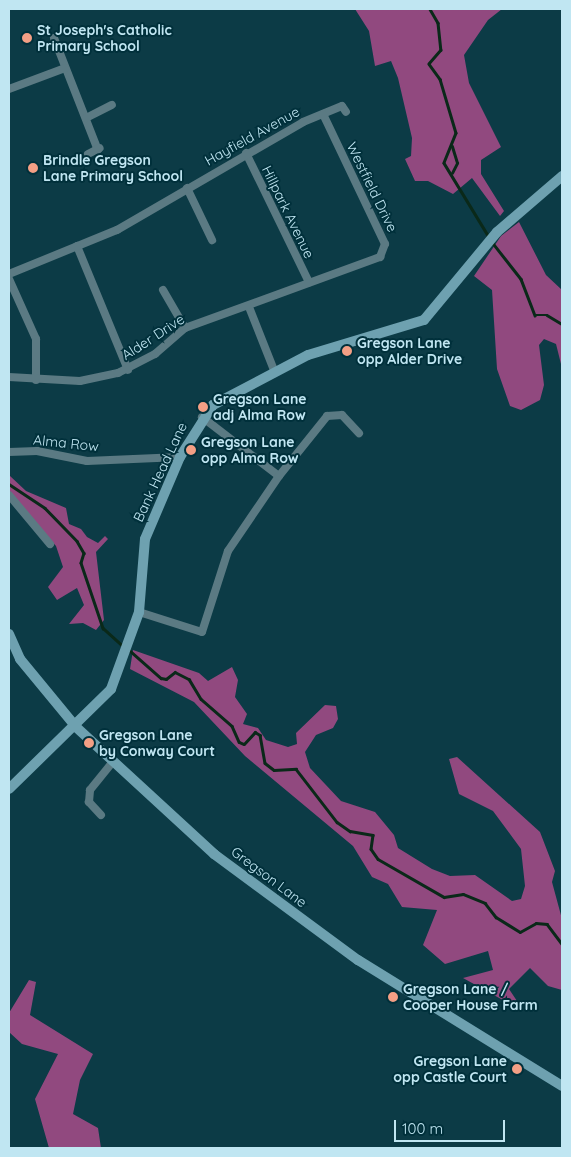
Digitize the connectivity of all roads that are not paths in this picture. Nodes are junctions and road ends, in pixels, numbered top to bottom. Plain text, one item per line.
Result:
1 (54, 38) dead end
2 (65, 68) junction
3 (9, 89) edge
4 (112, 105) dead end
5 (346, 112) dead end
6 (323, 114) junction
7 (86, 118) junction
8 (246, 153) junction
9 (88, 154) dead end
10 (562, 176) edge
11 (187, 188) junction
12 (212, 240) dead end
13 (77, 246) junction
14 (9, 274) edge
15 (9, 279) edge
16 (309, 282) junction
17 (163, 290) dead end
18 (249, 307) junction
19 (185, 328) junction
20 (128, 370) junction
21 (274, 370) junction
22 (9, 377) edge
23 (36, 380) junction
24 (202, 417) junction
25 (359, 433) dead end
26 (9, 452) edge
27 (180, 457) junction
28 (279, 476) junction
29 (9, 495) edge
30 (50, 544) dead end
31 (139, 612) junction
32 (202, 632) junction
33 (9, 634) edge
34 (200, 640) dead end
35 (76, 727) junction
36 (113, 762) junction
37 (9, 789) edge
38 (101, 815) dead end
39 (562, 1086) edge

1 - 2 street
2 - 3 street
2 - 7 street
4 - 7 street
5 - 6 street, Hayfield Avenue
6 - 8 street, Hayfield Avenue
6 - 16 street, Westfield Drive
7 - 9 street
8 - 11 street, Hayfield Avenue
8 - 16 street, Hillpark Avenue
10 - 21 street, Bank Head Lane
11 - 12 street
11 - 13 street, Hayfield Avenue
13 - 14 street, Hayfield Avenue
13 - 20 street
15 - 23 street
16 - 18 street, Alder Drive
17 - 19 street
18 - 19 street, Alder Drive
18 - 21 street
19 - 20 street, Alder Drive
20 - 23 street, Alder Drive
21 - 24 street, Bank Head Lane
22 - 23 street, Alder Drive
24 - 27 street, Bank Head Lane
24 - 28 street
25 - 28 street
26 - 27 street, Alma Row
27 - 31 street, Bank Head Lane
28 - 32 street
29 - 30 street
31 - 32 street
31 - 35 street, Bank Head Lane
32 - 34 street
33 - 35 street, Gregson Lane
35 - 36 street, Gregson Lane
35 - 37 street, Bank Head Lane
36 - 38 street
36 - 39 street, Gregson Lane

